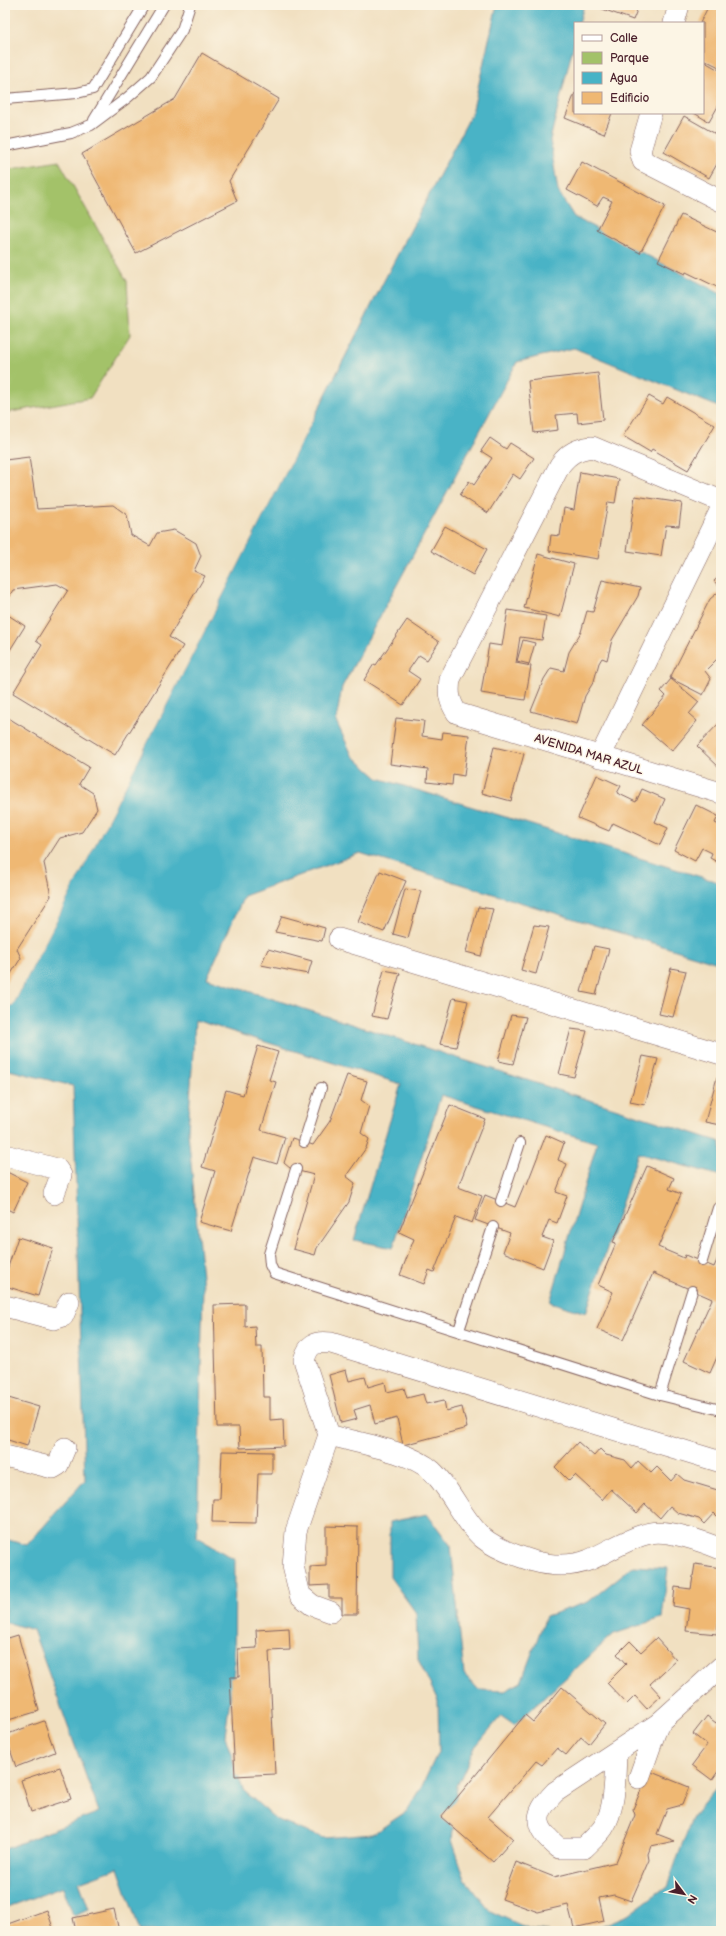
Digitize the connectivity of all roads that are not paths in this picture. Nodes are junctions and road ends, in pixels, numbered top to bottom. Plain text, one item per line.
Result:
1 (144, 5) edge
2 (164, 5) edge
3 (190, 5) edge
4 (679, 5) edge
5 (674, 22) edge
6 (5, 99) edge
7 (650, 114) edge
8 (91, 125) junction
9 (5, 139) edge
10 (18, 143) junction
11 (5, 146) edge
12 (721, 202) edge
13 (721, 501) edge
14 (721, 510) edge
15 (600, 757) junction
16 (721, 793) edge
17 (339, 939) dead end
18 (721, 1054) edge
19 (321, 1088) dead end
20 (304, 1142) dead end
21 (520, 1143) dead end
22 (5, 1155) edge
23 (296, 1169) dead end
24 (54, 1194) dead end
25 (501, 1201) dead end
26 (718, 1208) dead end
27 (493, 1227) dead end
28 (702, 1261) dead end
29 (692, 1290) dead end
30 (69, 1302) dead end
31 (5, 1306) edge
32 (459, 1330) junction
33 (660, 1395) junction
34 (721, 1410) edge
35 (329, 1435) junction
36 (65, 1448) dead end
37 (5, 1456) edge
38 (721, 1462) edge
39 (721, 1549) edge
40 (331, 1612) dead end
41 (721, 1667) edge
42 (658, 1724) junction
43 (616, 1752) junction
44 (640, 1778) dead end

1 - 6 lane
2 - 8 lane
3 - 8 lane
4 - 5 street
7 - 12 street
8 - 10 lane
9 - 10 lane
10 - 11 lane
13 - 15 street, AVENIDA MAR AZUL
14 - 15 street
15 - 16 street, AVENIDA MAR AZUL
17 - 18 street
19 - 20 lane
21 - 25 lane
22 - 24 street
23 - 32 lane
26 - 28 lane
27 - 32 lane
29 - 33 lane
30 - 31 street
32 - 33 lane
33 - 34 lane
35 - 38 street
35 - 39 street
35 - 40 street
36 - 37 street
41 - 42 street
42 - 43 street
42 - 44 street
43 - 43 street

